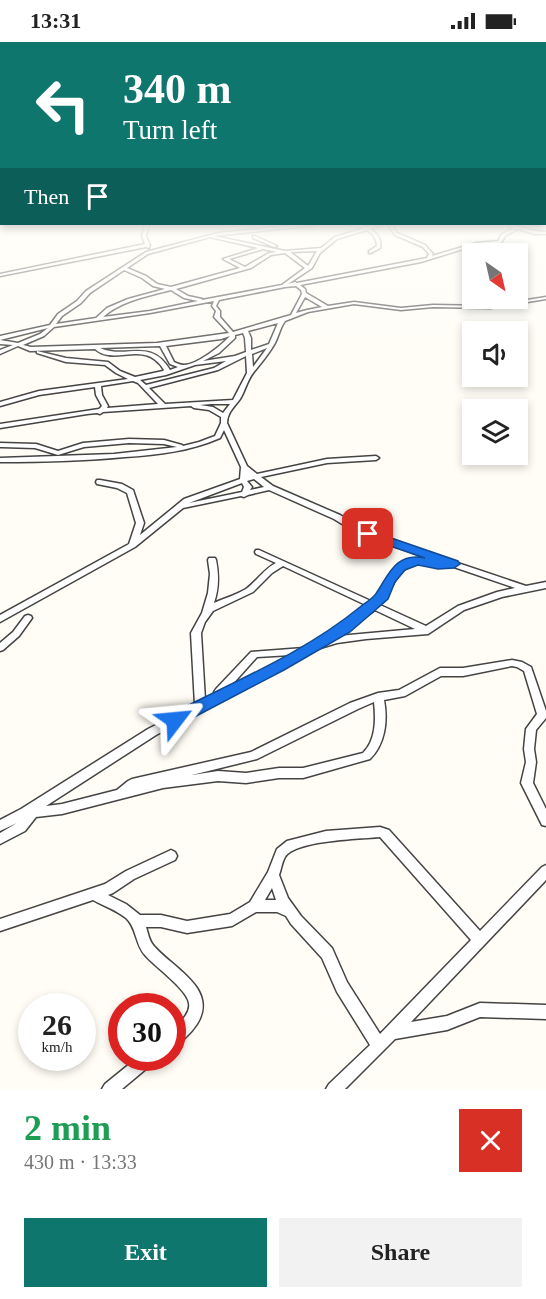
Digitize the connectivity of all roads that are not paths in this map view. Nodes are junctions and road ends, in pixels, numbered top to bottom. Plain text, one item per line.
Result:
1 (114, 274) edge
2 (137, 274) edge
3 (222, 274) edge
4 (303, 274) edge
5 (344, 274) edge
6 (295, 283) junction
7 (169, 288) junction
8 (304, 294) junction
9 (218, 298) junction
10 (546, 298) edge
11 (206, 301) junction
12 (326, 307) junction
13 (293, 315) junction
14 (97, 320) junction
15 (283, 320) junction
16 (87, 321) junction
17 (51, 326) junction
18 (245, 331) junction
19 (41, 332) junction
20 (234, 335) junction
21 (0, 340) edge
22 (162, 344) junction
23 (17, 345) junction
24 (270, 345) junction
25 (88, 348) junction
26 (30, 349) junction
27 (0, 352) edge
28 (250, 355) junction
29 (236, 358) junction
30 (183, 367) junction
31 (250, 373) junction
32 (164, 374) junction
33 (135, 379) junction
34 (98, 385) junction
35 (146, 387) junction
36 (234, 402) junction
37 (0, 404) edge
38 (163, 405) junction
39 (175, 405) junction
40 (99, 412) junction
41 (224, 419) junction
42 (0, 426) edge
43 (2, 445) dead end
44 (186, 447) junction
45 (376, 458) dead end
46 (0, 460) edge
47 (244, 467) junction
48 (253, 477) junction
49 (243, 480) junction
50 (100, 482) dead end
51 (270, 488) junction
52 (244, 495) junction
53 (174, 510) junction
54 (132, 545) junction
55 (259, 552) dead end
56 (212, 560) dead end
57 (281, 564) junction
58 (454, 564) junction
59 (546, 585) edge
60 (523, 588) junction
61 (373, 605) junction
62 (205, 615) junction
63 (28, 618) dead end
64 (0, 619) edge
65 (428, 630) junction
66 (0, 648) edge
67 (310, 649) junction
68 (378, 698) junction
69 (212, 699) junction
70 (200, 706) junction
71 (122, 793) junction
72 (29, 813) junction
73 (546, 821) edge
74 (0, 826) edge
75 (0, 839) edge
76 (171, 856) dead end
77 (546, 871) edge
78 (273, 875) junction
79 (93, 894) junction
80 (254, 906) junction
81 (289, 911) junction
82 (137, 921) junction
83 (0, 925) edge
84 (479, 940) junction
85 (546, 1012) edge
86 (186, 1028) edge
87 (390, 1033) junction
88 (379, 1046) junction
89 (132, 1071) edge
90 (110, 1089) edge
91 (334, 1089) edge

1 - 17 street
2 - 7 street
3 - 7 street
4 - 6 street
5 - 6 street
6 - 8 street
6 - 9 street
7 - 11 street
7 - 14 street
8 - 12 street
8 - 13 street
9 - 11 street
9 - 20 street
10 - 12 street
11 - 14 street
12 - 13 street
13 - 15 street
14 - 16 street
15 - 18 street
15 - 24 street
16 - 17 street
16 - 19 street
17 - 19 street
18 - 20 street
18 - 28 street
19 - 21 street
19 - 23 street
20 - 22 street
20 - 30 street
21 - 23 street
22 - 25 street
22 - 30 street
23 - 26 street
23 - 27 street
24 - 28 street
24 - 31 street
25 - 26 street
25 - 32 street
26 - 33 street
28 - 29 street
28 - 31 street
29 - 30 street
29 - 35 street
30 - 32 street
31 - 36 street
32 - 33 street
33 - 34 street
33 - 35 street
34 - 37 street
34 - 40 street
35 - 38 street
36 - 39 street
36 - 41 street
38 - 39 street
38 - 40 street
39 - 41 street
40 - 42 street
41 - 44 street
41 - 47 street
43 - 44 street
44 - 46 street
45 - 48 street
47 - 48 street
47 - 49 street
48 - 49 street
48 - 51 street
49 - 52 street
49 - 53 street
50 - 54 street
51 - 52 street
51 - 58 street
52 - 53 street
53 - 54 street
54 - 64 street
55 - 57 street
56 - 62 street
57 - 61 street
57 - 62 street
58 - 60 street
58 - 61 street
59 - 60 street
60 - 65 street
61 - 65 street
61 - 67 street
62 - 70 street
63 - 66 street
65 - 67 street
67 - 69 street
67 - 69 street
68 - 71 street
68 - 71 street
68 - 73 street
69 - 70 street
70 - 72 street
71 - 72 street
72 - 74 street
72 - 75 street
76 - 79 street
77 - 84 street
78 - 80 street
78 - 81 street
78 - 84 street
79 - 82 street
79 - 83 street
80 - 81 street
80 - 82 street
81 - 88 street
82 - 86 street
84 - 87 street
85 - 87 street
87 - 88 street
88 - 91 street
89 - 90 street

